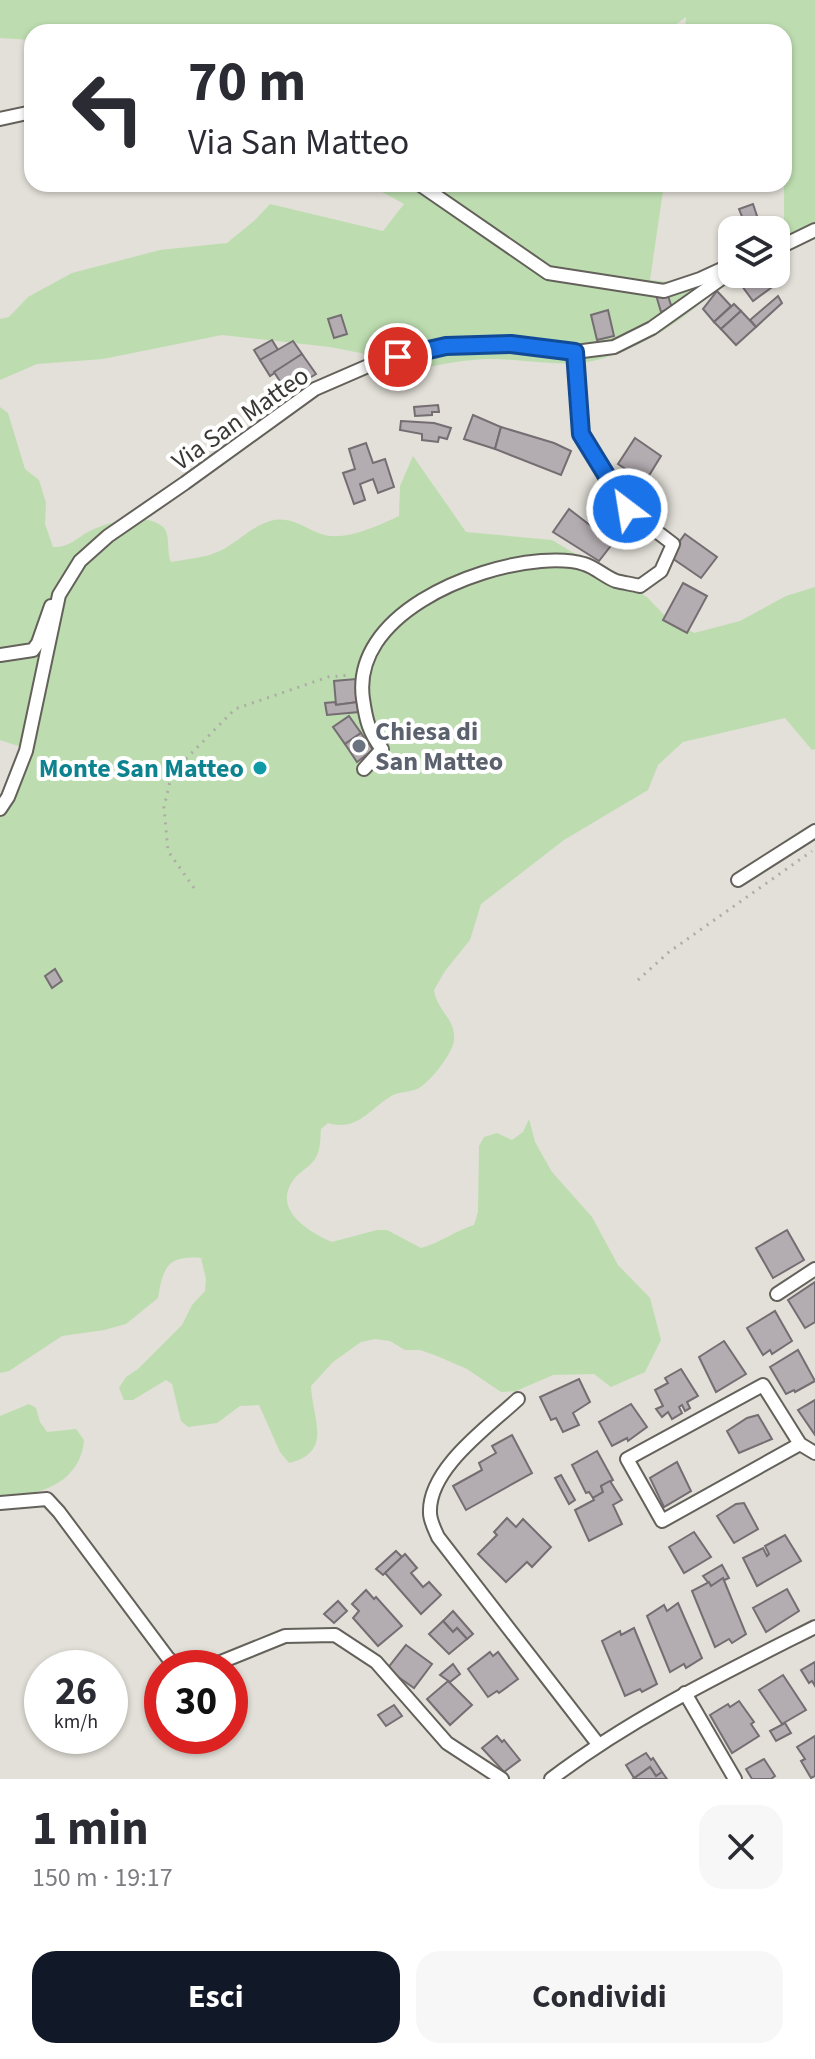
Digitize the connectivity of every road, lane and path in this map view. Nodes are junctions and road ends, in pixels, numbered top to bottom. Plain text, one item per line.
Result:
1 (24, 114) edge
2 (0, 119) edge
3 (431, 192) edge
4 (815, 230) edge
5 (790, 242) edge
6 (718, 271) edge
7 (718, 281) edge
8 (575, 352) junction
9 (59, 595) junction
10 (0, 655) edge
11 (364, 668) junction
12 (364, 769) dead end
13 (0, 809) edge
14 (815, 831) edge
15 (815, 849) edge
16 (738, 880) dead end
17 (194, 888) dead end
18 (638, 980) dead end
19 (815, 1269) edge
20 (777, 1294) dead end
21 (518, 1399) dead end
22 (800, 1444) junction
23 (815, 1453) edge
24 (0, 1503) edge
25 (815, 1627) edge
26 (162, 1650) edge
27 (248, 1651) edge
28 (685, 1693) junction
29 (598, 1744) junction
30 (502, 1779) edge
31 (551, 1779) edge
32 (735, 1779) edge

1 - 2 street
3 - 6 street
4 - 5 street
7 - 8 street, Via San Matteo
8 - 9 street, Via San Matteo
8 - 11 street
9 - 10 street
9 - 13 street, Via San Matteo
11 - 12 street
11 - 17 path
14 - 16 street
15 - 18 path
19 - 20 street
21 - 29 street
22 - 22 street
22 - 23 street
24 - 26 street
25 - 28 street
27 - 30 street
28 - 29 street
28 - 32 street
29 - 31 street

